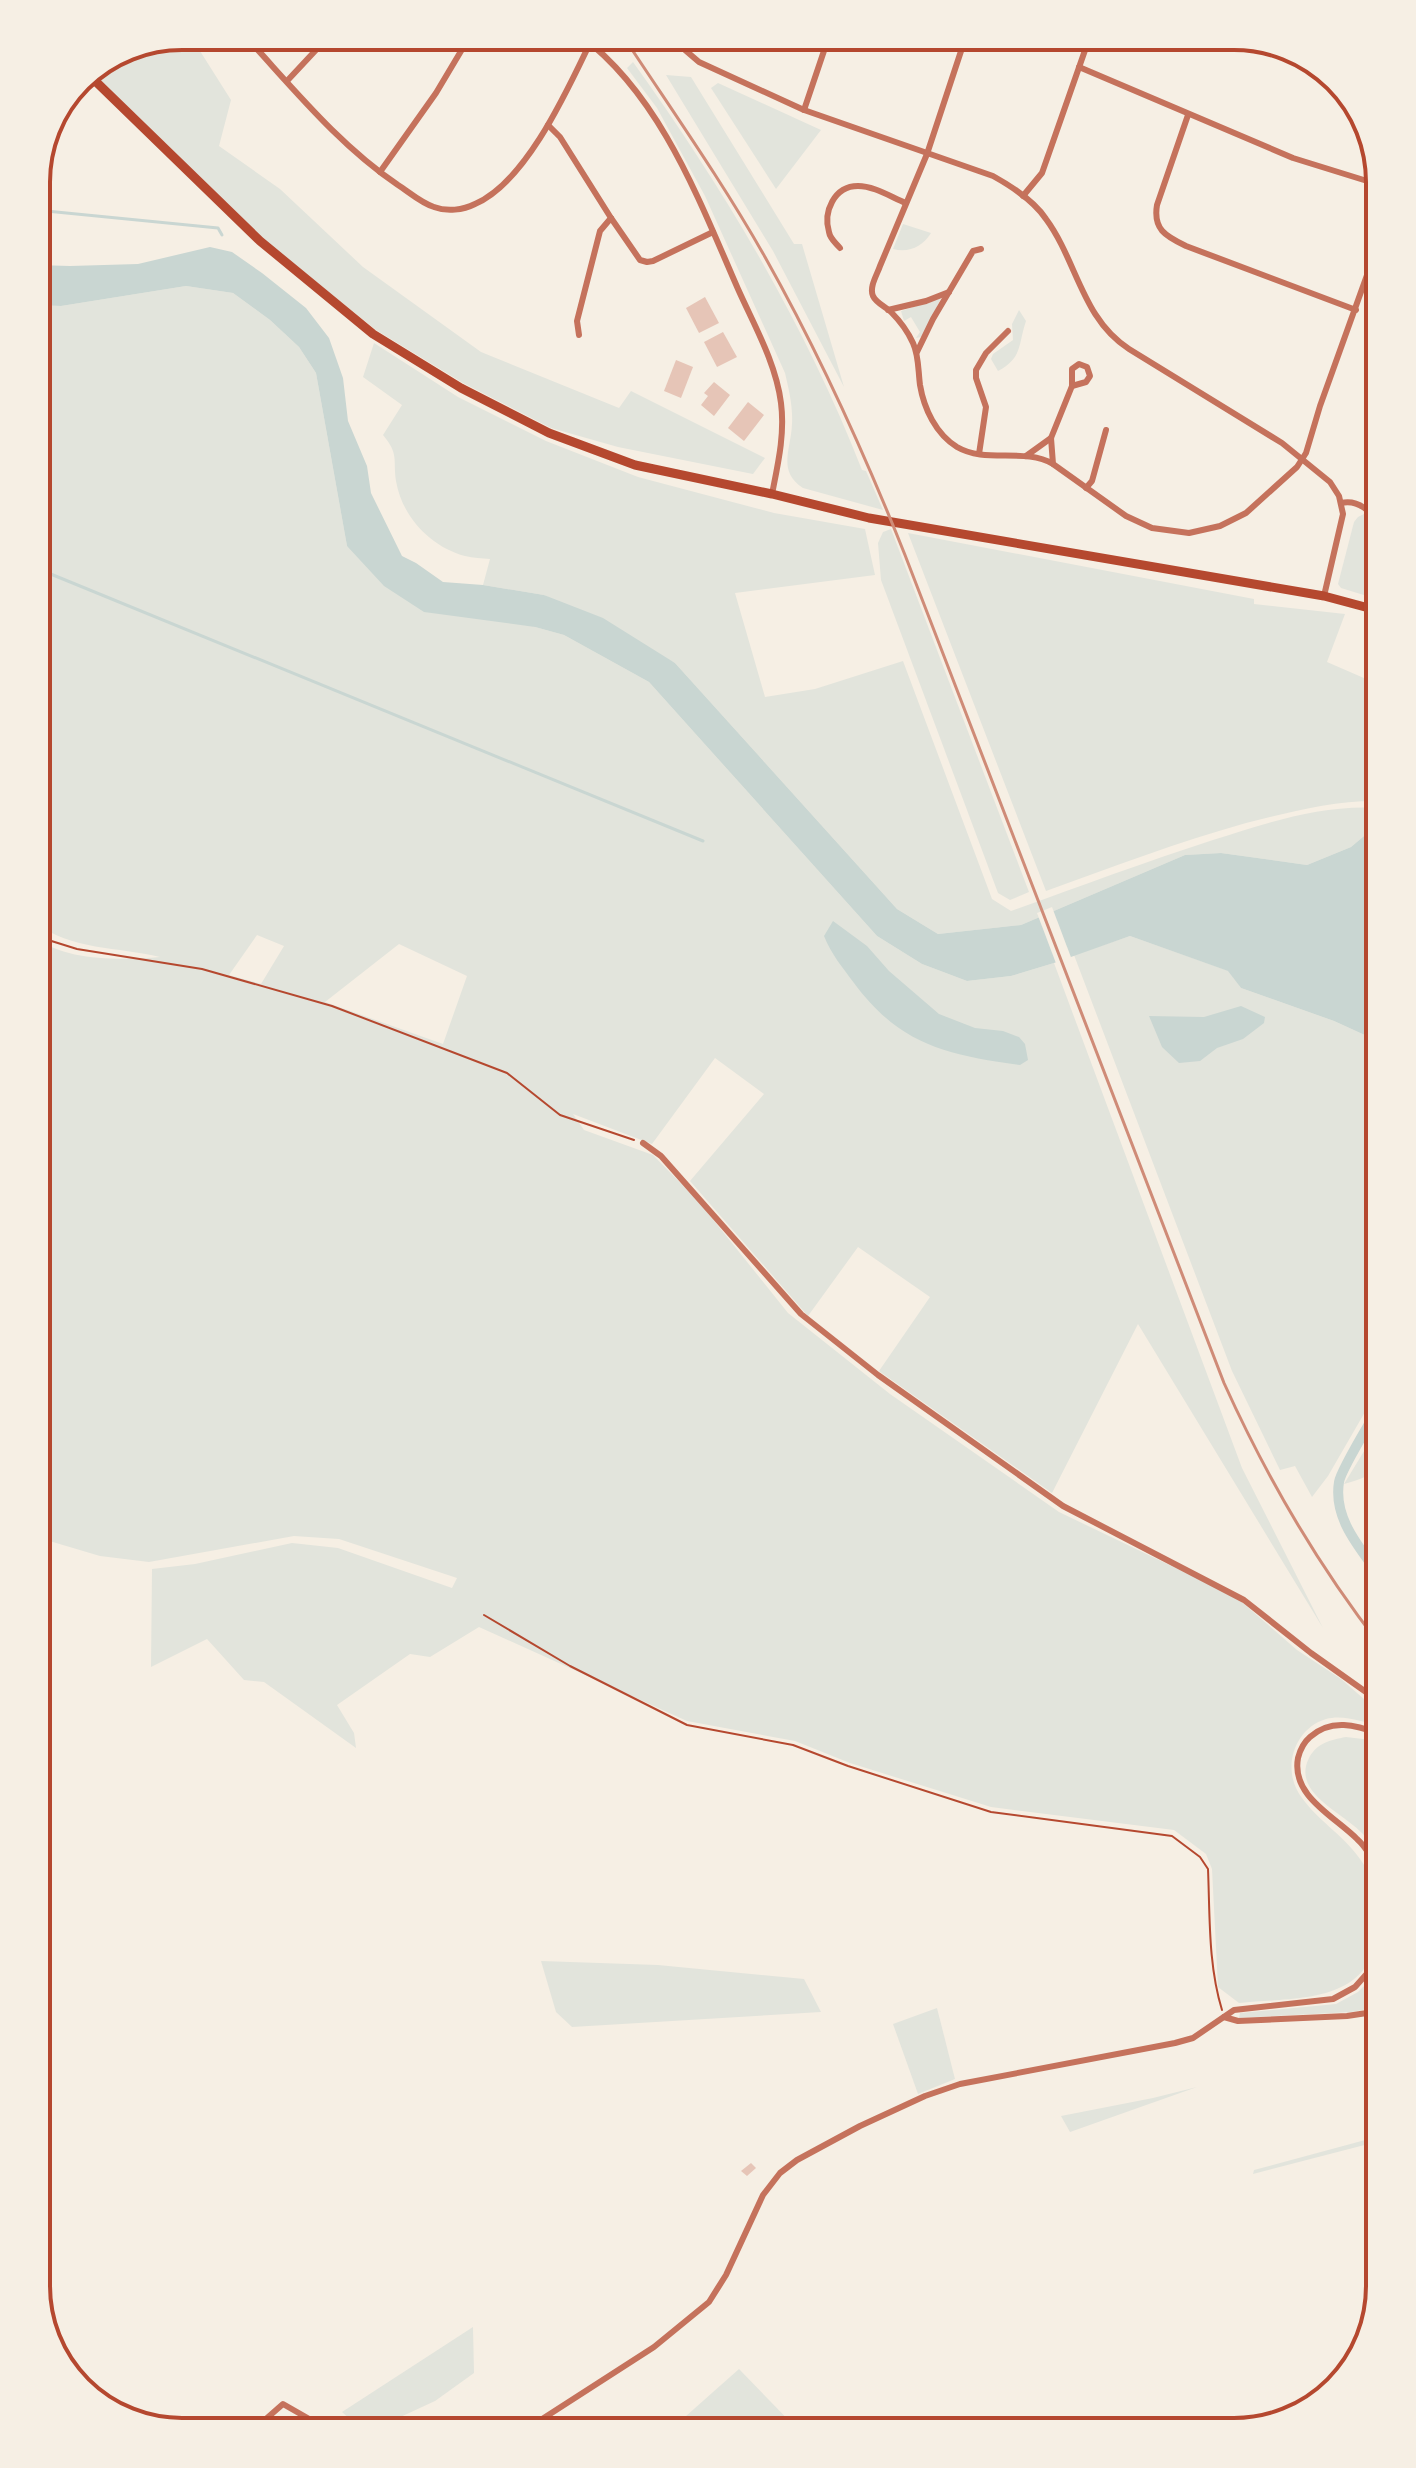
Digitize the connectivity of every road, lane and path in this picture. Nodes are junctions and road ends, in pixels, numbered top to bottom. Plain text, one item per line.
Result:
1 (258, 50) edge
2 (316, 50) edge
3 (462, 50) edge
4 (587, 50) edge
5 (597, 50) edge
6 (685, 50) edge
7 (824, 50) edge
8 (961, 50) edge
9 (1085, 50) edge
10 (1079, 67) junction
11 (287, 81) junction
12 (96, 82) edge
13 (804, 110) junction
14 (1188, 115) junction
15 (548, 125) junction
16 (927, 154) junction
17 (380, 172) junction
18 (1366, 181) edge
19 (1023, 196) junction
20 (906, 203) junction
21 (611, 218) junction
22 (713, 232) junction
23 (840, 248) dead end
24 (981, 249) dead end
25 (1366, 280) edge
26 (949, 292) junction
27 (888, 310) junction
28 (1356, 310) junction
29 (1008, 331) dead end
30 (579, 335) dead end
31 (917, 352) junction
32 (1072, 386) dead end
33 (1106, 430) dead end
34 (1051, 438) junction
35 (979, 454) junction
36 (1026, 456) junction
37 (1302, 459) junction
38 (1053, 464) junction
39 (1086, 488) junction
40 (772, 494) junction
41 (1341, 503) junction
42 (1366, 509) edge
43 (1324, 596) junction
44 (1366, 607) edge
45 (50, 941) edge
46 (643, 1143) joint
47 (484, 1615) dead end
48 (1366, 1692) edge
49 (1366, 1729) edge
50 (1366, 1833) edge
51 (1358, 1839) junction
52 (1366, 1850) edge
53 (1366, 1975) edge
54 (1366, 2013) edge
55 (1224, 2017) junction
56 (267, 2418) edge
57 (308, 2418) edge
58 (544, 2418) edge

1 - 11 street
2 - 11 street
3 - 17 street
4 - 15 street
5 - 22 street
6 - 13 street
7 - 13 street
8 - 16 street
9 - 10 street
10 - 14 street
10 - 19 street
11 - 17 street
12 - 40 main road
13 - 16 street
14 - 18 street
14 - 28 street
15 - 17 street
15 - 21 street
16 - 19 street
16 - 20 street
19 - 37 street
20 - 23 street
20 - 27 street
21 - 22 street
21 - 30 street
22 - 40 street
24 - 26 street
25 - 28 street
26 - 27 street
26 - 31 street
27 - 31 street
28 - 37 street
29 - 35 street
31 - 35 street
32 - 34 street
33 - 39 street
34 - 36 street
34 - 38 street
35 - 36 street
36 - 38 street
37 - 39 street
37 - 41 street
38 - 39 street
40 - 43 main road
41 - 42 street
41 - 43 street
43 - 44 main road
45 - 46 path
46 - 48 street
47 - 55 path
49 - 51 street
50 - 51 path
51 - 52 street
53 - 55 street
54 - 55 street
55 - 58 street
56 - 57 street

